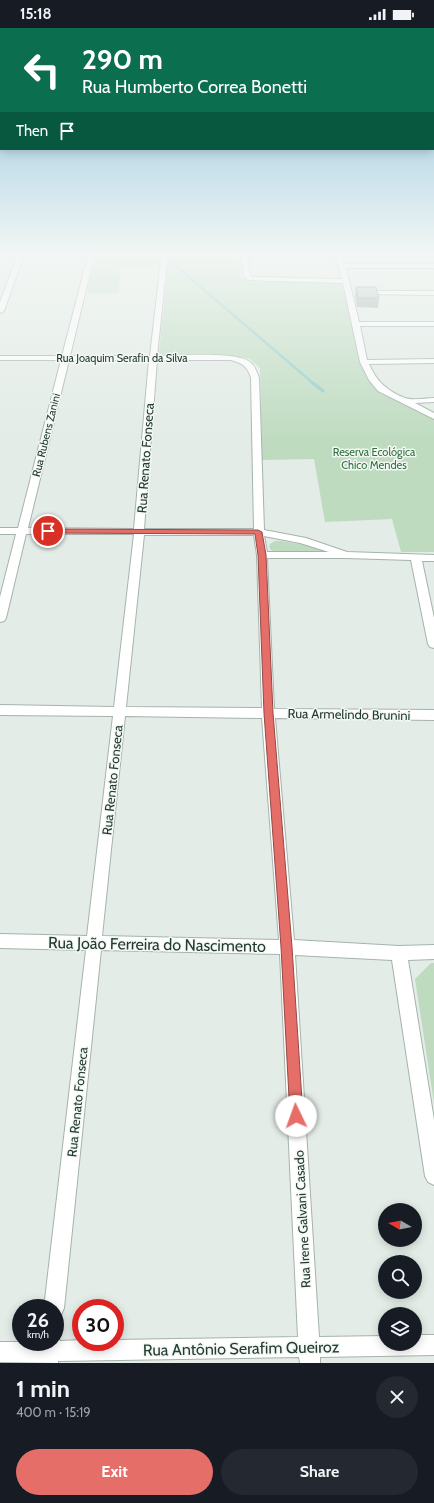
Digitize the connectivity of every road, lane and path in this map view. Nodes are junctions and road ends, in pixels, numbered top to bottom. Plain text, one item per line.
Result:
1 (76, 314) edge
2 (158, 314) edge
3 (354, 314) edge
4 (356, 324) junction
5 (434, 324) edge
6 (0, 358) edge
7 (65, 358) junction
8 (153, 359) junction
9 (243, 361) joint
10 (434, 361) edge
11 (364, 362) junction
12 (434, 400) edge
13 (407, 401) junction
14 (434, 416) edge
15 (0, 531) edge
16 (23, 531) junction
17 (139, 532) junction
18 (258, 532) junction
19 (262, 555) junction
20 (346, 555) junction
21 (416, 558) junction
22 (434, 558) edge
23 (0, 618) edge
24 (434, 644) edge
25 (0, 710) edge
26 (120, 712) junction
27 (268, 713) junction
28 (434, 715) edge
29 (0, 941) edge
30 (95, 942) junction
31 (287, 947) junction
32 (434, 952) edge
33 (399, 953) junction
34 (434, 1176) edge
35 (55, 1299) edge
36 (434, 1345) edge
37 (0, 1352) edge
38 (49, 1352) edge
39 (310, 1355) edge

1 - 7 street, Rua Rubens Zanini
2 - 8 street, Rua Renato Fonseca
3 - 4 street
4 - 5 street
4 - 11 street
6 - 7 street, Rua Joaquim Serafin da Silva
7 - 8 street, Rua Joaquim Serafin da Silva
7 - 16 street, Rua Rubens Zanini
8 - 9 street, Rua Joaquim Serafin da Silva
8 - 17 street, Rua Renato Fonseca
9 - 18 street, Rua Irene Galvani Casado
10 - 11 street
11 - 13 street
12 - 13 street
13 - 14 street
15 - 16 street
16 - 17 street
16 - 23 street, Rua Rubens Zanini
17 - 18 street
17 - 26 street, Rua Renato Fonseca
18 - 19 street, Rua Irene Galvani Casado
18 - 20 street
19 - 20 street
19 - 27 street, Rua Irene Galvani Casado
20 - 21 street
21 - 22 street
21 - 24 street
25 - 26 street, Rua Armelindo Brunini
26 - 27 street, Rua Armelindo Brunini
26 - 30 street, Rua Renato Fonseca
27 - 28 street, Rua Armelindo Brunini
27 - 31 street, Rua Irene Galvani Casado
29 - 30 street, Rua João Ferreira do Nascimento
30 - 31 street, Rua João Ferreira do Nascimento
30 - 35 street, Rua Renato Fonseca
31 - 33 street, Rua João Ferreira do Nascimento
31 - 39 street, Rua Irene Galvani Casado
32 - 33 street, Rua João Ferreira do Nascimento
33 - 34 street
36 - 39 street, Rua Antônio Serafim Queiroz
37 - 38 street, Rua Antônio Serafim Queiroz
38 - 39 street, Rua Antônio Serafim Queiroz

